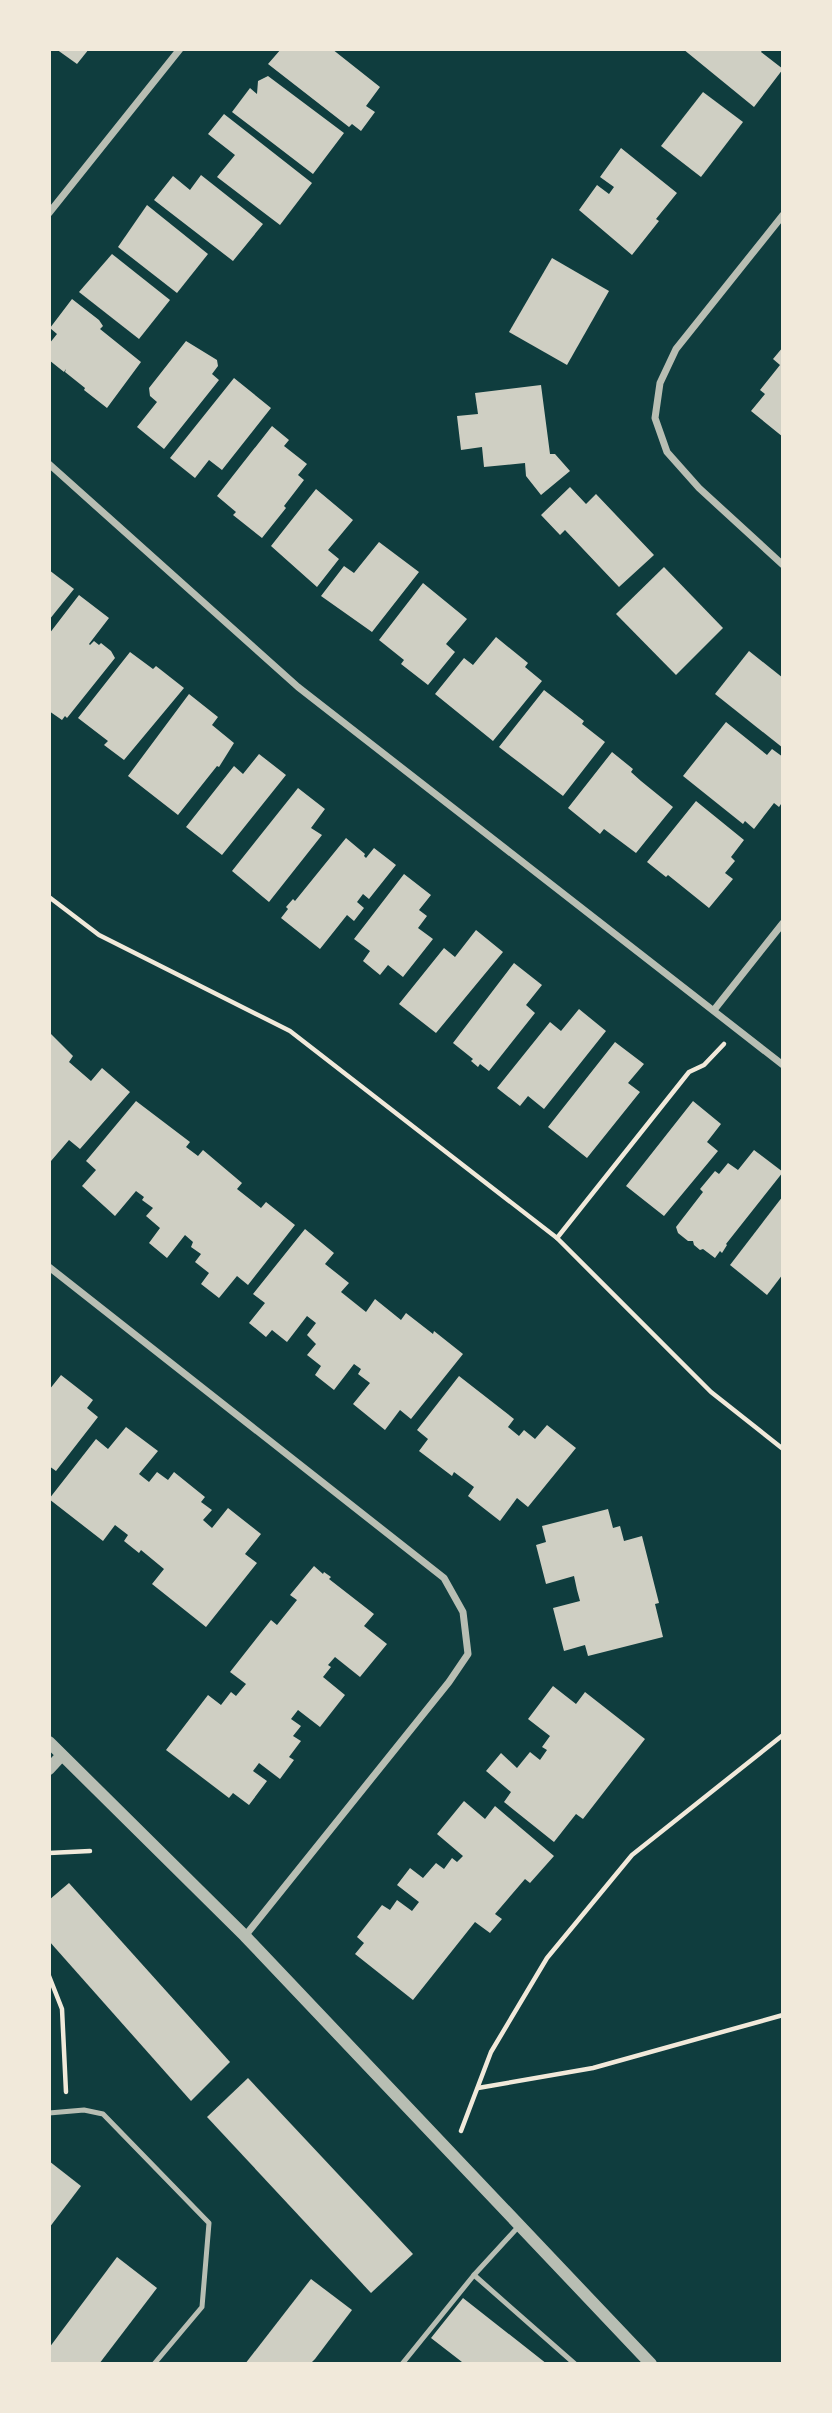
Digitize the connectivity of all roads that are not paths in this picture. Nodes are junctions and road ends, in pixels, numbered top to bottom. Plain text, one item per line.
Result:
1 (180, 49) edge
2 (49, 214) edge
3 (783, 215) edge
4 (49, 464) edge
5 (783, 565) edge
6 (783, 923) edge
7 (714, 1010) junction
8 (783, 1065) edge
9 (49, 1267) edge
10 (49, 1742) edge
11 (61, 1756) junction
12 (49, 1769) edge
13 (245, 1936) junction
14 (49, 2113) edge
15 (519, 2225) junction
16 (474, 2275) junction
17 (154, 2364) edge
18 (402, 2364) edge
19 (575, 2364) edge
20 (651, 2364) edge

1 - 2 street
3 - 5 street
4 - 7 street
6 - 7 street
7 - 8 street
9 - 13 street
10 - 11 street
11 - 12 street
11 - 13 street
13 - 15 street
14 - 17 lane
15 - 16 lane
15 - 20 street
16 - 18 lane
16 - 19 lane

